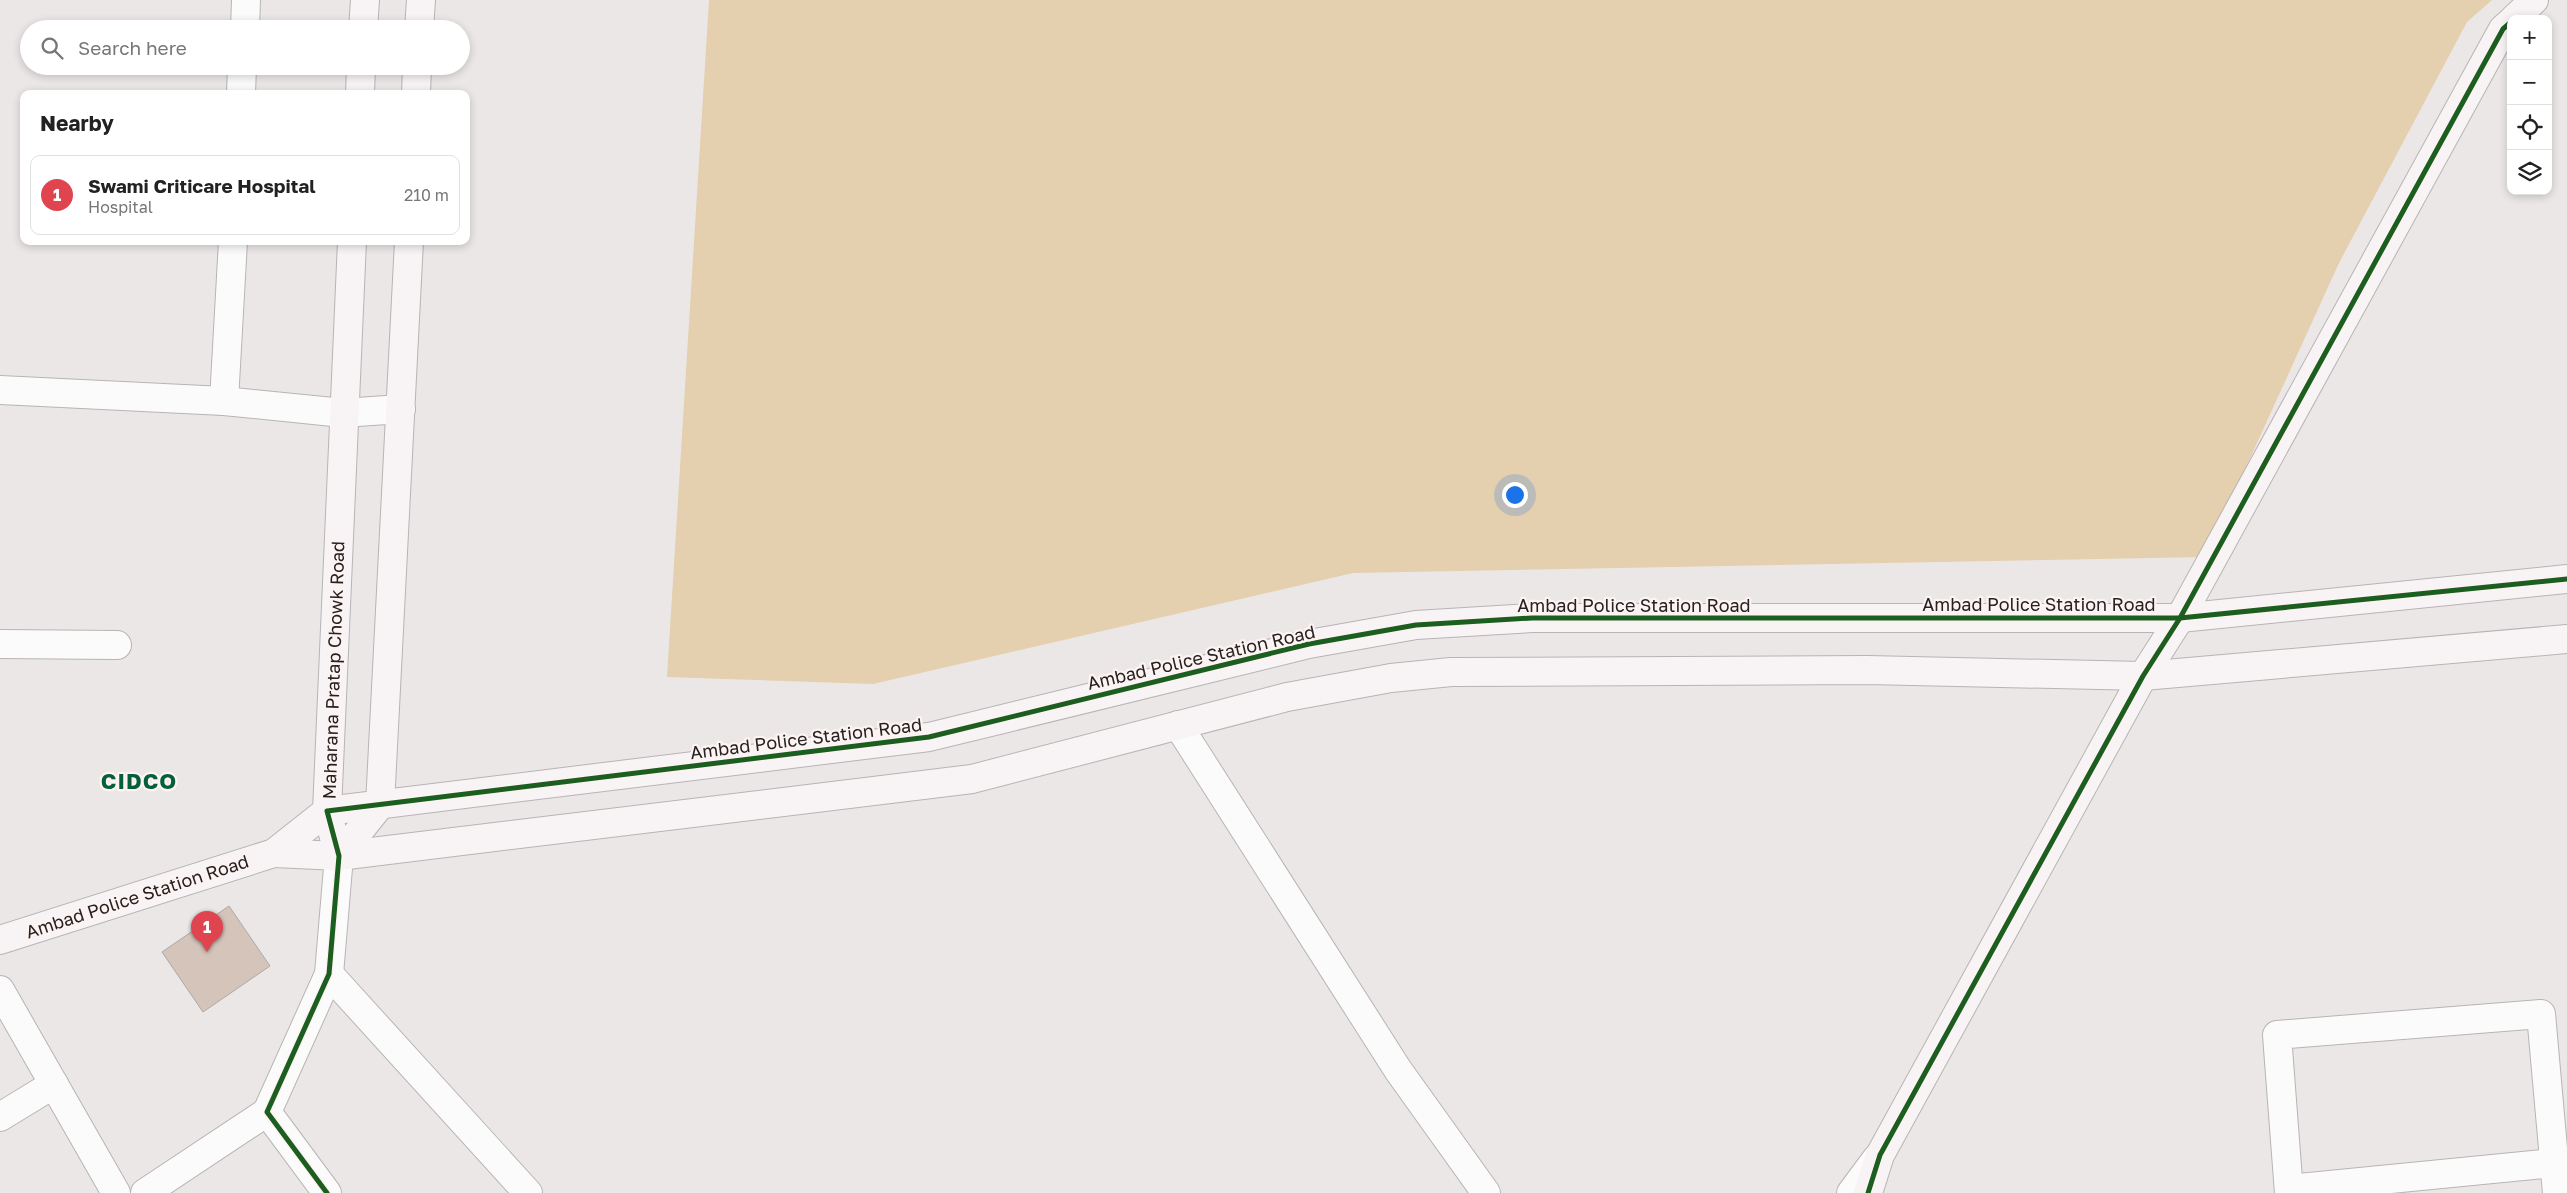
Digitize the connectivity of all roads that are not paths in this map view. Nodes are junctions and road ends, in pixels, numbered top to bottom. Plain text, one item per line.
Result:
1 (246, 0) edge
2 (365, 0) edge
3 (421, 0) edge
4 (2534, 0) edge
5 (2518, 15) edge
6 (245, 20) edge
7 (364, 20) edge
8 (420, 20) edge
9 (2507, 26) edge
10 (242, 75) edge
11 (361, 75) edge
12 (417, 75) edge
13 (241, 90) edge
14 (360, 90) edge
15 (416, 90) edge
16 (233, 245) edge
17 (352, 245) edge
18 (409, 245) edge
19 (0, 390) edge
20 (224, 401) junction
21 (401, 409) junction
22 (343, 413) junction
23 (2567, 579) edge
24 (2180, 618) junction
25 (2567, 638) edge
26 (0, 644) edge
27 (117, 644) dead end
28 (2143, 676) junction
29 (1178, 725) junction
30 (380, 805) junction
31 (327, 811) junction
32 (274, 853) junction
33 (339, 856) junction
34 (0, 940) edge
35 (329, 974) junction
36 (0, 990) edge
37 (54, 1084) junction
38 (267, 1112) junction
39 (0, 1117) edge
40 (1880, 1155) junction
41 (2554, 1163) junction
42 (2289, 1191) edge
43 (116, 1193) edge
44 (145, 1193) edge
45 (327, 1193) edge
46 (528, 1193) edge
47 (1486, 1193) edge
48 (1851, 1193) edge
49 (1868, 1193) edge
50 (2557, 1193) edge

1 - 6 street
2 - 7 street
3 - 8 street
4 - 5 street
9 - 24 street
10 - 13 street
11 - 14 street
12 - 15 street
16 - 20 street
17 - 22 street, Maharana Pratap Chowk Road
18 - 21 street
19 - 20 street
20 - 22 street
21 - 22 street
21 - 30 street
22 - 31 street, Maharana Pratap Chowk Road
23 - 24 street, Ambad Police Station Road
24 - 28 street
24 - 30 street, Ambad Police Station Road
25 - 28 street, Ambad Police Station Road
26 - 27 street
28 - 29 street, Ambad Police Station Road
28 - 40 street
29 - 33 street, Ambad Police Station Road
29 - 47 street
30 - 31 street, Ambad Police Station Road
30 - 33 street
31 - 32 street, Ambad Police Station Road
31 - 33 street, Maharana Pratap Chowk Road
32 - 33 street, Ambad Police Station Road
32 - 34 street, Ambad Police Station Road
33 - 35 street
35 - 38 street
35 - 46 street
36 - 37 street
37 - 39 street
37 - 43 street
38 - 44 street
38 - 45 street
40 - 48 street
40 - 49 street
41 - 42 street
41 - 42 street
41 - 50 street

